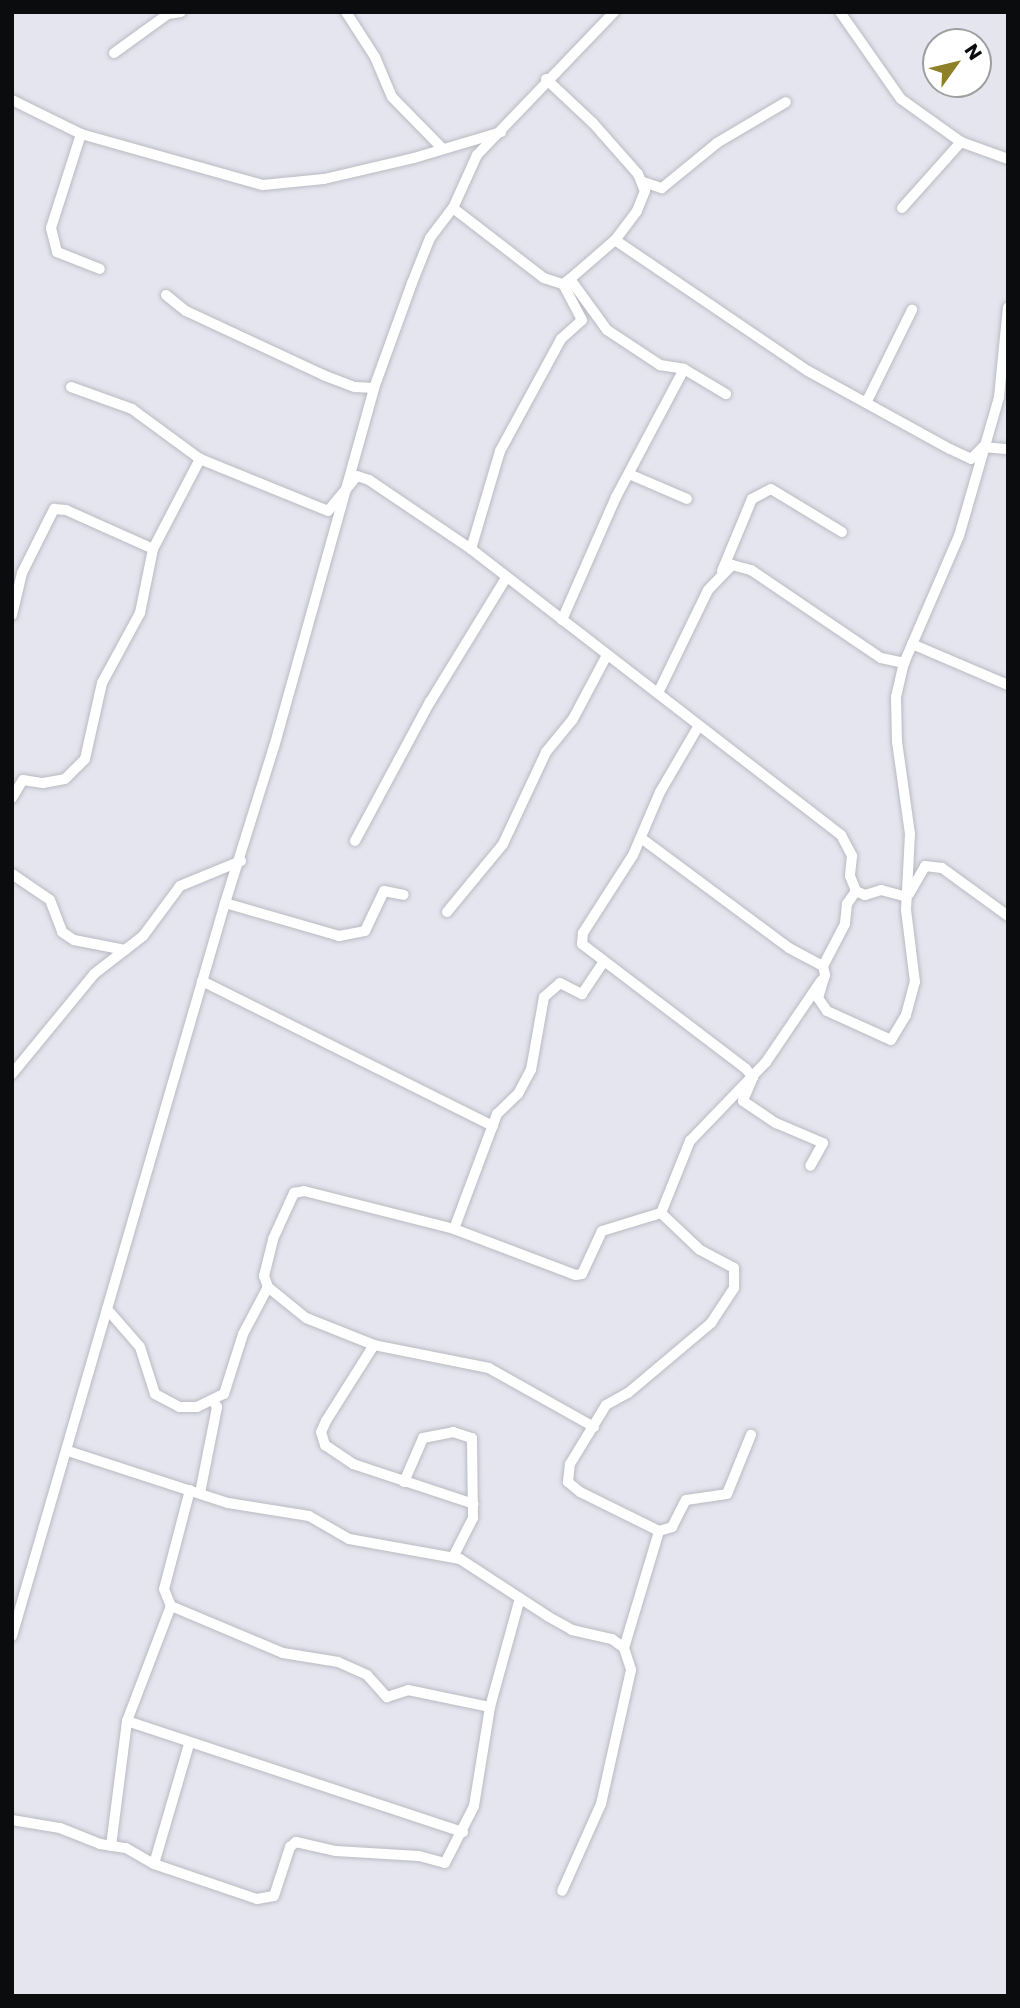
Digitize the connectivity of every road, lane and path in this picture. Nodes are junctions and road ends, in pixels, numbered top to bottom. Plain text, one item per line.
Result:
1 (181, 12) edge
2 (346, 12) edge
3 (614, 12) edge
4 (840, 12) edge
5 (114, 54) dead end
6 (546, 79) junction
7 (12, 100) edge
8 (786, 102) dead end
9 (503, 131) junction
10 (81, 134) junction
11 (961, 142) junction
12 (442, 148) junction
13 (1008, 159) edge
14 (643, 182) junction
15 (662, 188) junction
16 (643, 202) junction
17 (453, 208) junction
18 (902, 208) dead end
19 (615, 240) junction
20 (100, 270) dead end
21 (566, 281) junction
22 (166, 295) dead end
23 (1008, 307) edge
24 (912, 310) dead end
25 (684, 369) junction
26 (71, 387) dead end
27 (374, 388) junction
28 (726, 394) dead end
29 (867, 401) junction
30 (983, 447) junction
31 (1008, 449) edge
32 (200, 459) junction
33 (629, 474) junction
34 (349, 483) junction
35 (687, 499) dead end
36 (842, 532) dead end
37 (471, 549) junction
38 (153, 550) junction
39 (722, 572) junction
40 (506, 578) junction
41 (12, 615) edge
42 (562, 620) junction
43 (912, 644) junction
44 (607, 655) junction
45 (904, 663) junction
46 (1008, 685) edge
47 (657, 693) junction
48 (698, 727) junction
49 (12, 798) edge
50 (641, 838) junction
51 (355, 841) dead end
52 (241, 861) junction
53 (12, 874) edge
54 (856, 891) junction
55 (404, 895) dead end
56 (907, 897) junction
57 (225, 902) junction
58 (447, 912) dead end
59 (1008, 916) edge
60 (125, 950) junction
61 (603, 963) junction
62 (824, 970) junction
63 (202, 981) junction
64 (12, 1073) edge
65 (753, 1077) junction
66 (493, 1126) junction
67 (810, 1166) dead end
68 (661, 1213) junction
69 (454, 1229) junction
70 (268, 1287) junction
71 (107, 1309) junction
72 (374, 1345) junction
73 (214, 1402) junction
74 (594, 1427) junction
75 (751, 1435) dead end
76 (68, 1451) junction
77 (404, 1482) junction
78 (195, 1492) junction
79 (474, 1503) junction
80 (660, 1531) junction
81 (453, 1557) junction
82 (520, 1598) junction
83 (171, 1606) junction
84 (12, 1636) edge
85 (624, 1648) junction
86 (489, 1707) junction
87 (127, 1721) junction
88 (189, 1744) junction
89 (12, 1820) edge
90 (463, 1832) junction
91 (111, 1846) junction
92 (154, 1864) junction
93 (562, 1891) dead end

1 - 5 street
2 - 12 street
3 - 6 street
4 - 11 street
6 - 9 street
6 - 14 street
7 - 10 street
8 - 15 street
9 - 12 street
9 - 17 street
10 - 12 street
10 - 20 street
11 - 13 street
11 - 18 street
14 - 15 street
14 - 16 street
15 - 16 street
16 - 19 street
17 - 21 street
17 - 27 street
19 - 21 street
19 - 29 street
21 - 25 street
21 - 37 street
22 - 27 street
23 - 30 street
24 - 29 street
25 - 28 street
25 - 33 street
26 - 32 street
27 - 34 street
29 - 30 street
30 - 31 street
30 - 43 street
32 - 34 street
32 - 38 street
33 - 35 street
33 - 42 street
34 - 37 street
34 - 52 street
36 - 39 street
37 - 40 street
38 - 41 street
38 - 49 street
39 - 45 street
39 - 47 street
40 - 42 street
40 - 51 street
42 - 44 street
43 - 45 street
43 - 46 street
44 - 47 street
44 - 58 street
45 - 56 street
47 - 48 street
48 - 50 street
48 - 54 street
50 - 61 street
50 - 62 street
52 - 57 street
52 - 60 street
53 - 60 street
54 - 56 street
54 - 62 street
55 - 57 street
56 - 59 street
56 - 62 street
57 - 63 street
60 - 64 street
61 - 65 street
61 - 66 street
62 - 65 street
63 - 66 street
63 - 71 street
65 - 67 street
65 - 68 street
66 - 69 street
68 - 69 street
68 - 74 street
69 - 70 street
70 - 72 street
70 - 73 street
71 - 73 street
71 - 76 street
72 - 74 street
72 - 77 street
73 - 78 street
74 - 80 street
75 - 80 street
76 - 78 street
76 - 84 street
77 - 79 street
77 - 79 street
78 - 81 street
78 - 83 street
79 - 81 street
80 - 85 street
81 - 82 street
82 - 85 street
82 - 86 street
83 - 86 street
83 - 87 street
85 - 93 street
86 - 90 street
87 - 88 street
87 - 91 street
88 - 90 street
88 - 92 street
89 - 91 street
90 - 92 street
91 - 92 street

